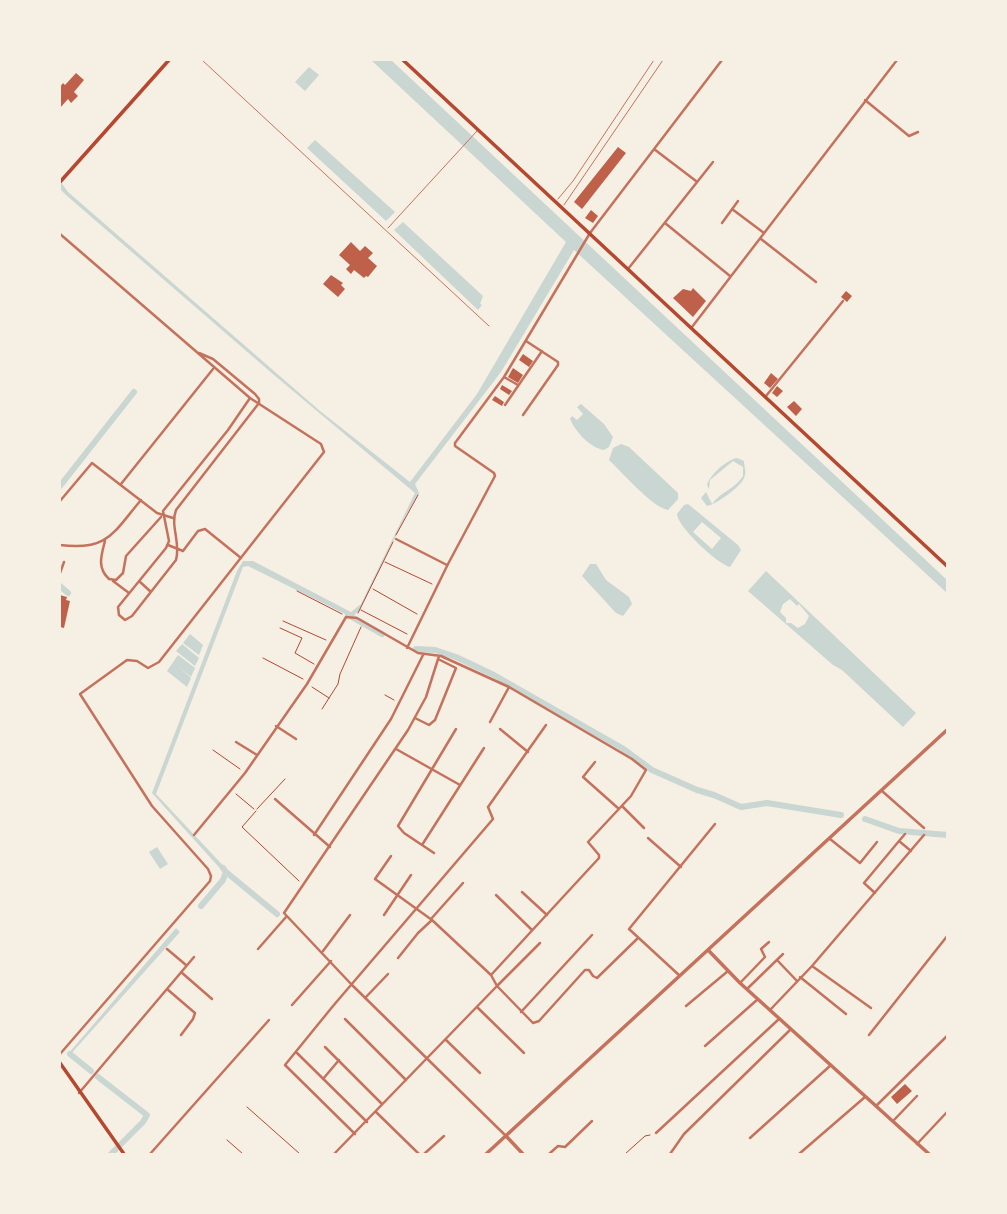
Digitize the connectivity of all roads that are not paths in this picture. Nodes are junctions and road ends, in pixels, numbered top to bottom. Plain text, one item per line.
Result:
1 (169, 60) edge
2 (202, 60) edge
3 (403, 60) edge
4 (654, 60) edge
5 (663, 60) edge
6 (722, 60) edge
7 (897, 60) edge
8 (865, 100) junction
9 (479, 130) junction
10 (918, 132) dead end
11 (654, 149) junction
12 (713, 162) dead end
13 (60, 182) edge
14 (696, 182) junction
15 (556, 201) junction
16 (738, 201) dead end
17 (562, 208) junction
18 (732, 209) junction
19 (665, 223) junction
20 (722, 223) dead end
21 (386, 230) junction
22 (590, 233) junction
23 (764, 233) junction
24 (60, 234) edge
25 (760, 238) junction
26 (628, 269) junction
27 (731, 276) junction
28 (817, 282) dead end
29 (843, 301) dead end
30 (489, 326) dead end
31 (692, 327) junction
32 (526, 341) junction
33 (542, 351) junction
34 (199, 353) junction
35 (218, 362) junction
36 (214, 368) junction
37 (504, 377) junction
38 (518, 386) junction
39 (765, 397) junction
40 (250, 398) junction
41 (259, 403) junction
42 (505, 405) dead end
43 (523, 415) dead end
44 (222, 438) junction
45 (229, 443) junction
46 (121, 484) junction
47 (183, 486) junction
48 (190, 491) junction
49 (141, 500) junction
50 (60, 501) edge
51 (163, 516) junction
52 (173, 518) junction
53 (396, 539) dead end
54 (105, 541) junction
55 (167, 544) junction
56 (60, 545) edge
57 (179, 550) junction
58 (241, 558) junction
59 (64, 562) dead end
60 (447, 565) junction
61 (947, 567) edge
62 (60, 573) edge
63 (113, 581) junction
64 (139, 581) junction
65 (151, 592) junction
66 (129, 593) junction
67 (406, 648) junction
68 (423, 654) junction
69 (439, 658) junction
70 (509, 687) junction
71 (415, 718) junction
72 (490, 722) dead end
73 (546, 725) dead end
74 (276, 726) junction
75 (456, 729) dead end
76 (500, 729) dead end
77 (947, 729) edge
78 (942, 734) junction
79 (296, 739) dead end
80 (947, 739) edge
81 (236, 742) dead end
82 (484, 748) dead end
83 (396, 749) junction
84 (528, 752) junction
85 (257, 755) junction
86 (595, 762) dead end
87 (431, 769) junction
88 (460, 785) junction
89 (881, 790) junction
90 (275, 799) dead end
91 (620, 807) junction
92 (715, 824) dead end
93 (644, 828) dead end
94 (924, 828) dead end
95 (905, 834) dead end
96 (194, 835) dead end
97 (314, 835) junction
98 (924, 835) dead end
99 (648, 838) dead end
100 (830, 839) junction
101 (899, 841) junction
102 (877, 842) dead end
103 (422, 845) junction
104 (330, 848) junction
105 (911, 851) junction
106 (434, 853) dead end
107 (391, 856) dead end
108 (681, 867) junction
109 (411, 875) dead end
110 (463, 883) dead end
111 (522, 892) dead end
112 (875, 892) junction
113 (398, 895) junction
114 (496, 895) dead end
115 (417, 909) junction
116 (350, 915) dead end
117 (384, 915) dead end
118 (547, 915) junction
119 (286, 917) junction
120 (432, 919) junction
121 (532, 930) junction
122 (947, 935) edge
123 (592, 936) dead end
124 (638, 938) junction
125 (769, 942) dead end
126 (540, 943) dead end
127 (167, 949) dead end
128 (258, 949) dead end
129 (709, 951) junction
130 (322, 952) junction
131 (783, 954) dead end
132 (194, 957) dead end
133 (398, 958) dead end
134 (777, 960) junction
135 (331, 961) junction
136 (186, 966) junction
137 (811, 966) junction
138 (728, 971) junction
139 (181, 972) junction
140 (388, 974) dead end
141 (491, 975) junction
142 (680, 976) junction
143 (798, 979) junction
144 (740, 983) junction
145 (352, 985) junction
146 (498, 986) junction
147 (166, 988) junction
148 (747, 989) junction
149 (365, 998) junction
150 (212, 999) dead end
151 (758, 999) junction
152 (292, 1005) dead end
153 (686, 1006) dead end
154 (477, 1007) junction
155 (871, 1008) dead end
156 (770, 1010) junction
157 (521, 1012) junction
158 (846, 1014) dead end
159 (780, 1018) junction
160 (345, 1019) dead end
161 (269, 1020) dead end
162 (791, 1029) junction
163 (181, 1035) dead end
164 (869, 1035) dead end
165 (947, 1035) edge
166 (446, 1040) junction
167 (705, 1046) dead end
168 (326, 1047) dead end
169 (295, 1052) junction
170 (524, 1053) dead end
171 (60, 1054) edge
172 (428, 1058) junction
173 (339, 1060) junction
174 (60, 1063) edge
175 (831, 1066) junction
176 (480, 1073) dead end
177 (323, 1079) junction
178 (407, 1080) junction
179 (79, 1093) junction
180 (917, 1096) dead end
181 (865, 1097) junction
182 (383, 1105) junction
183 (876, 1106) junction
184 (947, 1111) edge
185 (376, 1112) junction
186 (592, 1121) dead end
187 (892, 1121) junction
188 (367, 1122) junction
189 (656, 1133) road end
190 (355, 1134) junction
191 (444, 1136) dead end
192 (506, 1136) junction
193 (750, 1138) dead end
194 (917, 1144) junction
195 (123, 1153) edge
196 (150, 1154) edge
197 (334, 1154) edge
198 (419, 1154) edge
199 (424, 1154) edge
200 (486, 1154) edge
201 (523, 1154) edge
202 (549, 1154) edge
203 (670, 1154) edge
204 (799, 1154) edge
205 (929, 1154) edge

1 - 13 main road
2 - 21 lane
3 - 9 main road
4 - 15 lane
5 - 17 lane
6 - 11 street
7 - 8 street
8 - 10 street
8 - 23 street
9 - 15 main road
9 - 21 lane
11 - 14 street
11 - 22 street
12 - 14 street
14 - 19 street
15 - 17 main road
16 - 18 street
17 - 22 main road
18 - 20 street
18 - 23 street
19 - 26 street
19 - 27 street
21 - 30 lane
22 - 26 main road
22 - 32 street
23 - 25 street
24 - 34 street
25 - 27 street
25 - 28 street
26 - 31 main road
27 - 31 street
29 - 39 street
31 - 39 main road
32 - 33 street
32 - 37 street
33 - 38 street
33 - 43 street
34 - 35 street
34 - 36 street
35 - 36 street
35 - 41 street
36 - 40 street
36 - 46 street
37 - 38 street
37 - 60 street
38 - 42 street
39 - 61 main road
40 - 41 street
40 - 44 street
41 - 45 street
41 - 58 street
44 - 45 street
44 - 47 street
45 - 48 street
46 - 49 street
46 - 50 street
47 - 48 street
47 - 51 street
48 - 52 street
49 - 51 street
49 - 54 street
51 - 52 street
51 - 55 street
51 - 63 street
52 - 57 street
53 - 60 street
54 - 56 street
54 - 63 street
55 - 57 street
55 - 64 street
57 - 58 street
57 - 65 street
58 - 171 street
59 - 62 street
60 - 67 street
63 - 66 street
64 - 65 street
64 - 66 street
65 - 66 street
67 - 68 street
67 - 74 street
68 - 69 street
68 - 97 street
69 - 70 street
69 - 71 street
69 - 71 street
70 - 72 street
70 - 91 street
71 - 83 street
73 - 84 street
74 - 79 street
74 - 85 street
75 - 87 street
76 - 84 street
77 - 78 street
78 - 80 street
78 - 89 street
81 - 85 street
82 - 88 street
83 - 87 street
83 - 104 street
84 - 115 street
85 - 96 street
86 - 91 street
87 - 88 street
87 - 103 street
88 - 103 street
89 - 94 street
89 - 100 street
90 - 97 street
91 - 93 street
91 - 118 street
92 - 108 street
95 - 101 street
97 - 104 street
98 - 105 street
99 - 108 street
100 - 102 street
100 - 129 street
101 - 105 street
101 - 112 street
103 - 106 street
104 - 119 street
105 - 112 street
107 - 113 street
108 - 124 street
109 - 113 street
110 - 120 street
111 - 118 street
112 - 137 street
113 - 115 street
113 - 117 street
114 - 121 street
115 - 120 street
115 - 145 street
116 - 130 street
118 - 121 street
119 - 128 street
119 - 130 street
120 - 133 street
120 - 141 street
121 - 141 street
122 - 164 street
123 - 157 street
124 - 142 street
124 - 157 street
125 - 144 street
126 - 146 street
127 - 136 street
129 - 138 street
129 - 142 street
130 - 135 street
131 - 134 street
132 - 136 street
134 - 143 street
134 - 148 street
135 - 145 street
135 - 152 street
136 - 139 street
137 - 143 street
137 - 155 street
138 - 144 street
138 - 153 street
139 - 147 street
139 - 150 street
140 - 149 street
141 - 146 street
142 - 192 street
143 - 156 street
143 - 158 street
144 - 148 street
145 - 149 street
145 - 169 street
146 - 154 street
146 - 157 street
147 - 163 street
147 - 179 street
148 - 151 street
149 - 172 street
151 - 156 street
151 - 167 street
154 - 166 street
154 - 170 street
156 - 159 street
159 - 162 street
159 - 189 street
160 - 178 street
161 - 196 street
162 - 175 street
162 - 203 street
165 - 183 street
166 - 172 street
166 - 176 street
168 - 173 street
169 - 177 street
169 - 190 street
172 - 178 street
172 - 192 street
173 - 177 street
173 - 182 street
174 - 179 main road
175 - 181 street
175 - 193 street
177 - 188 street
178 - 182 street
179 - 195 main road
180 - 187 street
181 - 183 street
181 - 204 street
182 - 185 street
183 - 187 street
184 - 194 street
185 - 188 street
185 - 198 street
186 - 202 street
187 - 194 street
188 - 190 street
190 - 197 street
191 - 199 street
192 - 200 street
192 - 201 street
194 - 205 street

